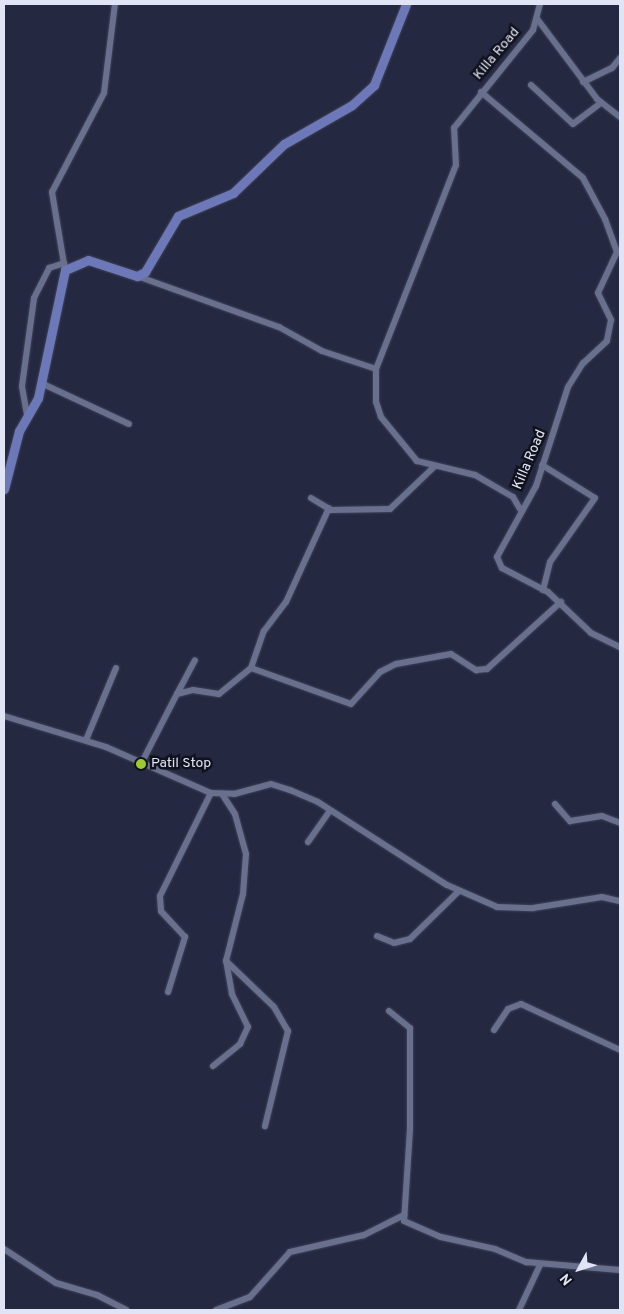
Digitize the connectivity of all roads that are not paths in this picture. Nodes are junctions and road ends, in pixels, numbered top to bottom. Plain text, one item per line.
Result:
1 (115, 4) edge
2 (406, 4) edge
3 (540, 4) edge
4 (538, 20) junction
5 (620, 58) edge
6 (583, 82) junction
7 (532, 85) dead end
8 (481, 92) junction
9 (600, 103) junction
10 (620, 117) edge
11 (64, 266) junction
12 (137, 276) junction
13 (376, 369) junction
14 (41, 382) junction
15 (27, 415) junction
16 (129, 424) dead end
17 (542, 465) junction
18 (435, 466) junction
19 (4, 489) edge
20 (311, 498) dead end
21 (329, 508) junction
22 (520, 509) junction
23 (543, 590) junction
24 (561, 602) junction
25 (620, 647) edge
26 (195, 660) dead end
27 (116, 668) dead end
28 (251, 668) junction
29 (177, 694) junction
30 (4, 716) edge
31 (86, 740) junction
32 (141, 764) junction
33 (211, 793) junction
34 (222, 794) junction
35 (555, 804) dead end
36 (330, 811) junction
37 (620, 823) edge
38 (308, 842) dead end
39 (459, 891) junction
40 (620, 901) edge
41 (377, 936) dead end
42 (226, 961) junction
43 (168, 992) dead end
44 (389, 1011) dead end
45 (494, 1030) dead end
46 (620, 1050) edge
47 (212, 1066) dead end
48 (265, 1126) dead end
49 (404, 1215) junction
50 (4, 1249) edge
51 (540, 1264) junction
52 (620, 1270) edge
53 (126, 1310) edge
54 (216, 1310) edge
55 (519, 1310) edge

1 - 11 street
2 - 12 main road
3 - 4 street, Killa Road
4 - 6 street
4 - 8 street, Killa Road
5 - 6 street
6 - 9 street
7 - 9 street
8 - 13 street, Killa Road
8 - 17 street, Killa Road
9 - 10 street
11 - 12 main road
11 - 14 main road
11 - 15 street
12 - 13 street
13 - 18 street, Killa Road
14 - 15 main road
14 - 16 street
15 - 19 main road
17 - 22 street, Killa Road
17 - 23 street
18 - 21 street
18 - 22 street, Killa Road
20 - 21 street
21 - 28 street
22 - 23 street
23 - 24 street
24 - 25 street
24 - 28 street
26 - 29 street
27 - 31 street
28 - 29 street
29 - 32 street
30 - 31 street
31 - 32 street
32 - 33 street
33 - 34 street
33 - 43 street
34 - 36 street
34 - 42 street
35 - 37 street
36 - 38 street
36 - 39 street
39 - 40 street
39 - 41 street
42 - 47 street
42 - 48 street
44 - 49 street
45 - 46 street
49 - 51 street
49 - 54 street
50 - 53 street
51 - 52 street
51 - 55 street

